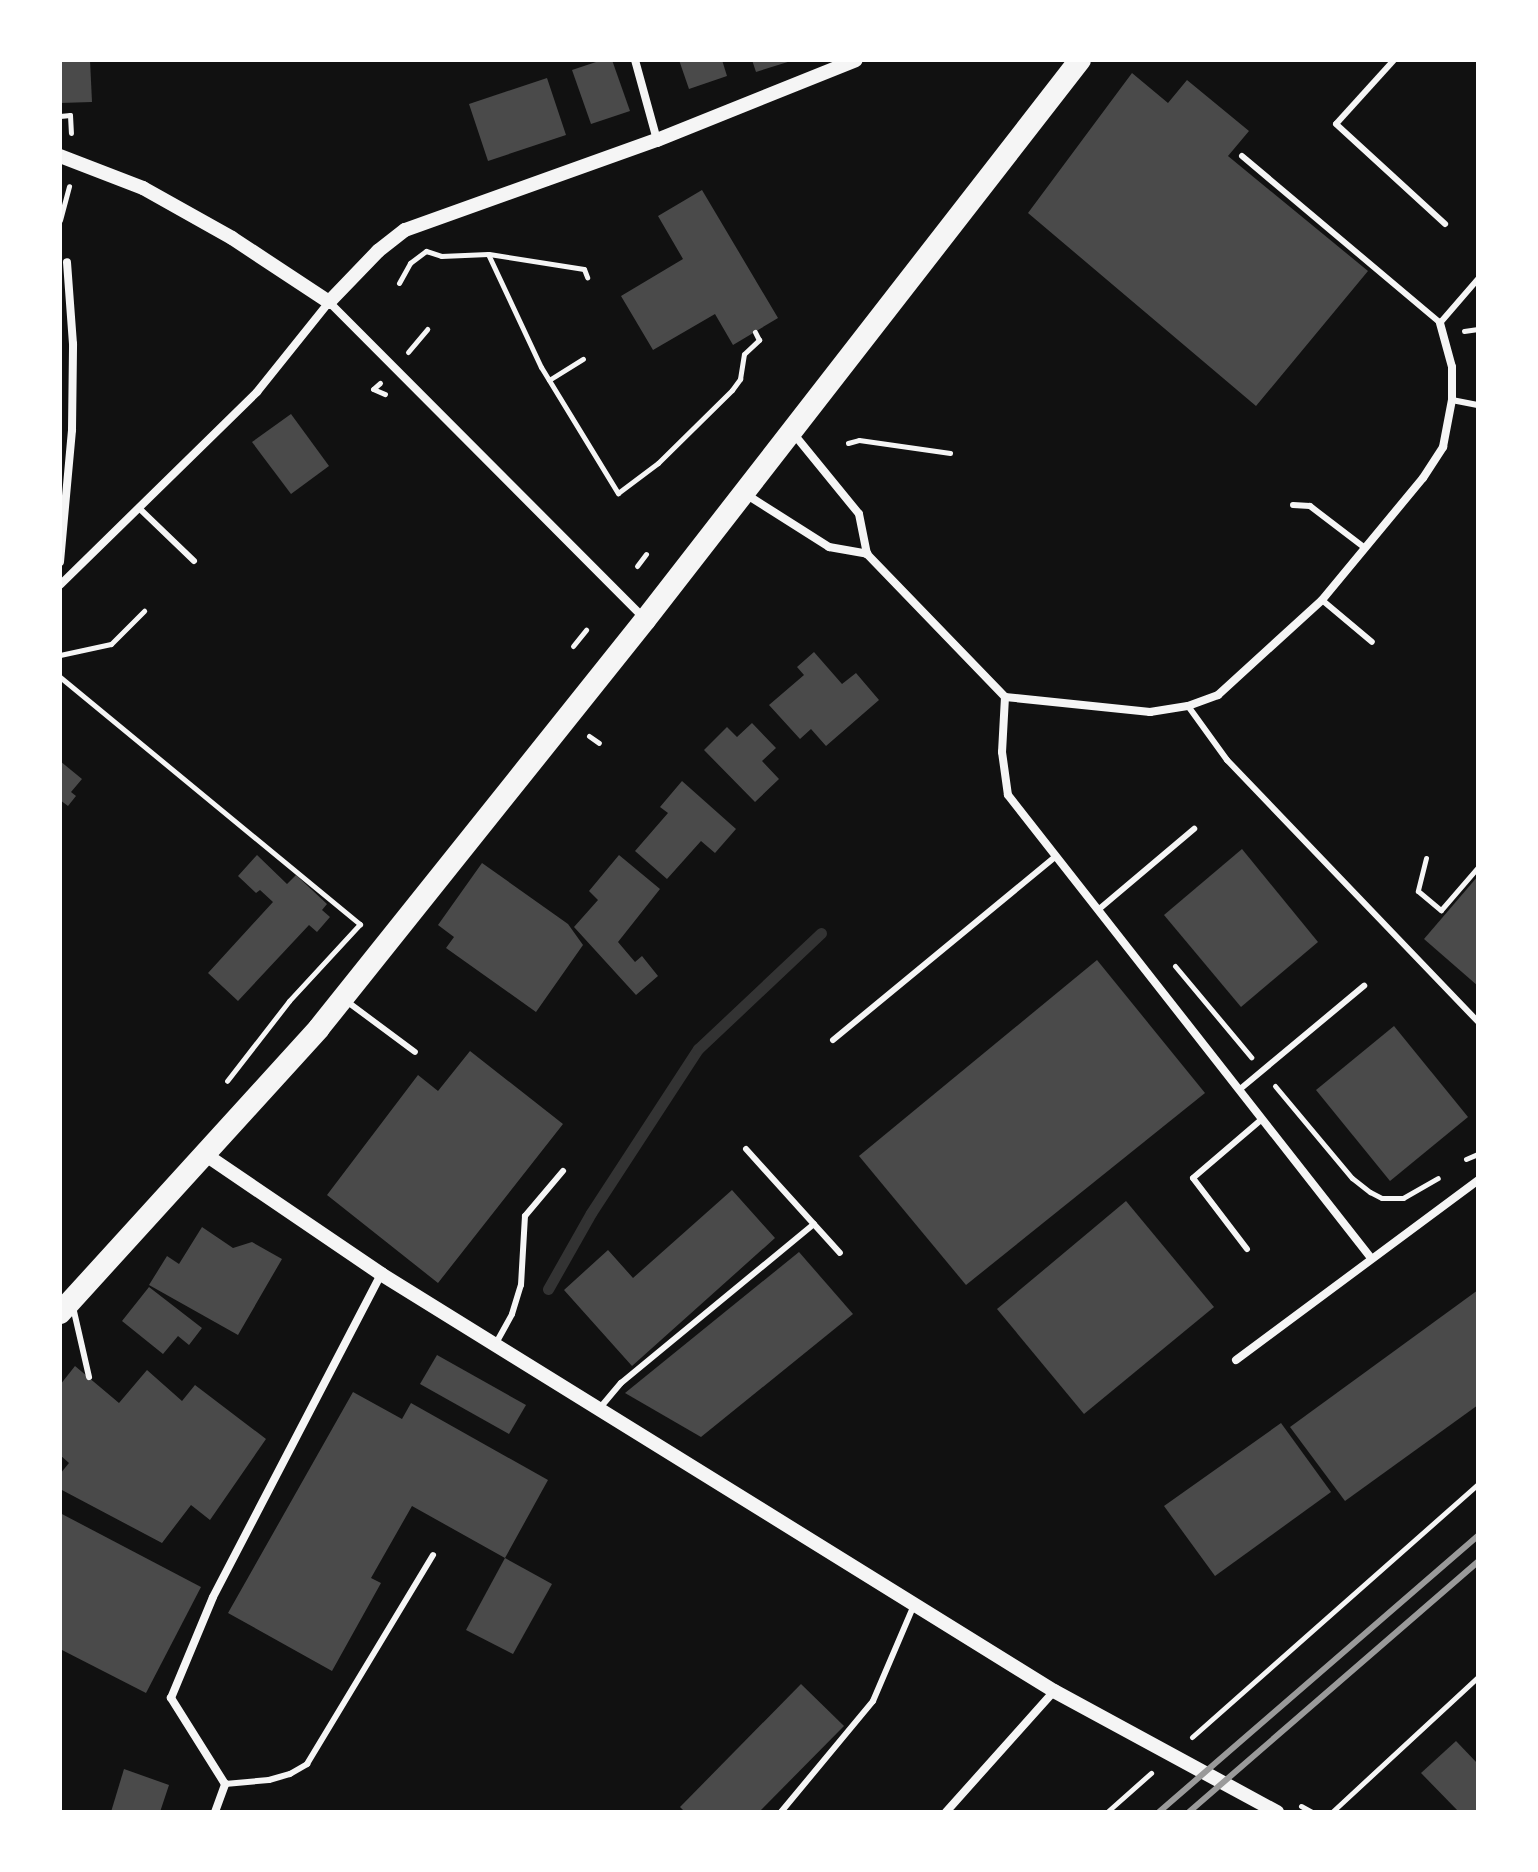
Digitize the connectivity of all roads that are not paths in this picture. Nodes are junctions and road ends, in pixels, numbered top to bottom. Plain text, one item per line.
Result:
1 (635, 60) edge
2 (856, 60) edge
3 (1080, 60) edge
4 (1394, 60) edge
5 (657, 140) junction
6 (60, 156) edge
7 (1242, 156) dead end
8 (1445, 224) dead end
9 (67, 262) dead end
10 (1478, 279) edge
11 (329, 302) junction
12 (1440, 323) junction
13 (1452, 400) junction
14 (1478, 405) edge
15 (792, 432) junction
16 (744, 493) junction
17 (1293, 505) dead end
18 (140, 509) junction
19 (1365, 548) junction
20 (867, 554) junction
21 (194, 561) dead end
22 (60, 562) edge
23 (60, 585) edge
24 (1322, 600) junction
25 (645, 620) junction
26 (1372, 642) dead end
27 (1005, 697) junction
28 (1188, 706) junction
29 (1194, 829) dead end
30 (1056, 856) junction
31 (1098, 910) junction
32 (1364, 986) dead end
33 (342, 998) junction
34 (1478, 1022) edge
35 (833, 1040) dead end
36 (415, 1052) dead end
37 (1239, 1090) junction
38 (1262, 1119) junction
39 (746, 1149) dead end
40 (206, 1155) junction
41 (563, 1171) dead end
42 (1478, 1180) edge
43 (814, 1224) junction
44 (1247, 1249) dead end
45 (840, 1253) dead end
46 (1371, 1258) junction
47 (381, 1274) junction
48 (66, 1307) edge
49 (495, 1345) junction
50 (1236, 1360) dead end
51 (89, 1377) dead end
52 (599, 1409) junction
53 (433, 1555) dead end
54 (914, 1605) junction
55 (1054, 1691) junction
56 (225, 1784) junction
57 (215, 1812) edge
58 (781, 1812) edge
59 (946, 1812) edge
60 (1277, 1812) edge

1 - 5 street
2 - 5 street
3 - 15 highway
4 - 8 lane
5 - 11 street
6 - 11 street
7 - 12 lane
9 - 22 street
10 - 12 lane
11 - 18 street
11 - 25 street
12 - 13 street
13 - 14 lane
13 - 19 street
15 - 16 highway
15 - 20 street
16 - 20 street
16 - 25 highway
17 - 19 lane
18 - 21 lane
18 - 23 street
19 - 24 street
20 - 27 street
24 - 26 lane
24 - 28 street
25 - 33 highway
27 - 28 street
27 - 30 street
28 - 34 lane
29 - 31 lane
30 - 31 street
30 - 35 lane
31 - 37 street
32 - 37 lane
33 - 36 lane
33 - 40 highway
37 - 38 street
38 - 44 lane
38 - 46 street
39 - 43 lane
40 - 47 street
40 - 48 highway
41 - 49 lane
42 - 46 street
43 - 45 lane
43 - 52 lane
46 - 50 street
47 - 49 street
47 - 56 street
48 - 51 lane
49 - 52 street
52 - 54 street
53 - 56 lane
54 - 55 street
54 - 58 lane
55 - 59 street
55 - 60 street
56 - 57 street

